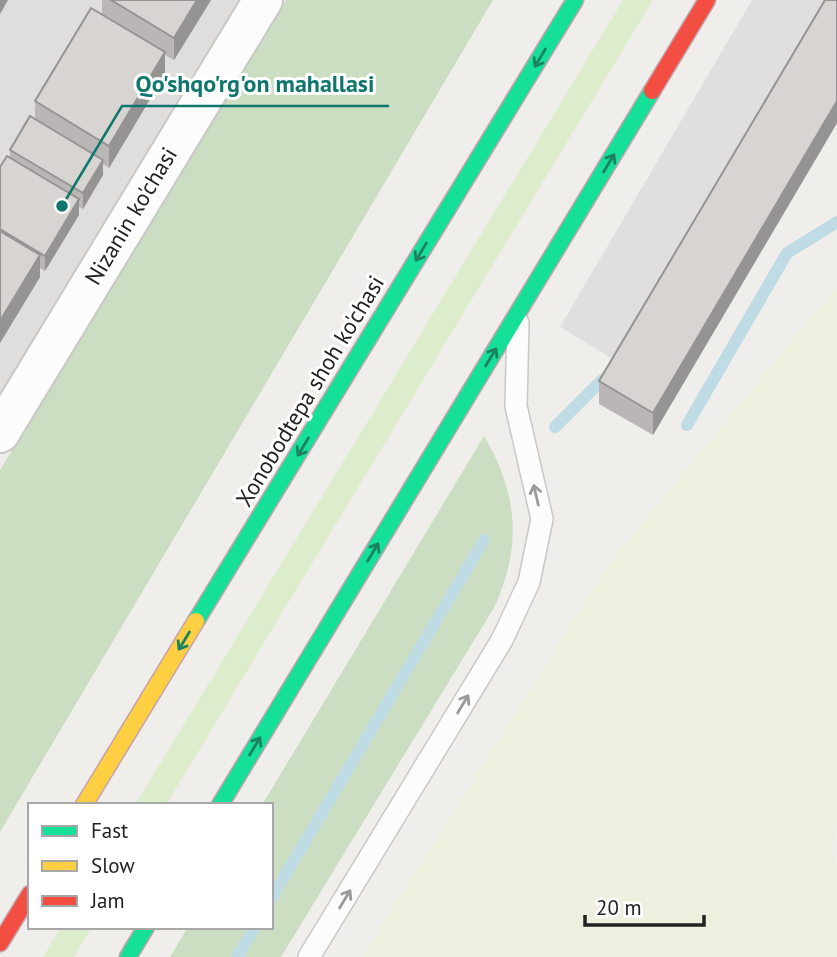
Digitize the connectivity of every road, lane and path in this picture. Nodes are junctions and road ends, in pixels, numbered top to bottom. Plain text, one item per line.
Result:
1 (263, 0) edge
2 (575, 0) edge
3 (707, 0) edge
4 (518, 312) junction
5 (0, 433) edge
6 (85, 803) edge
7 (221, 803) edge
8 (28, 897) edge
9 (145, 929) edge
10 (0, 943) edge
11 (128, 957) edge
12 (309, 957) edge

1 - 5 street, Nizanin ko'chasi
2 -> 6 highway, Xonobodtepa shoh ko'chasi
4 -> 3 highway
7 -> 4 highway
12 -> 4 lane
8 - 10 highway
9 - 11 highway

